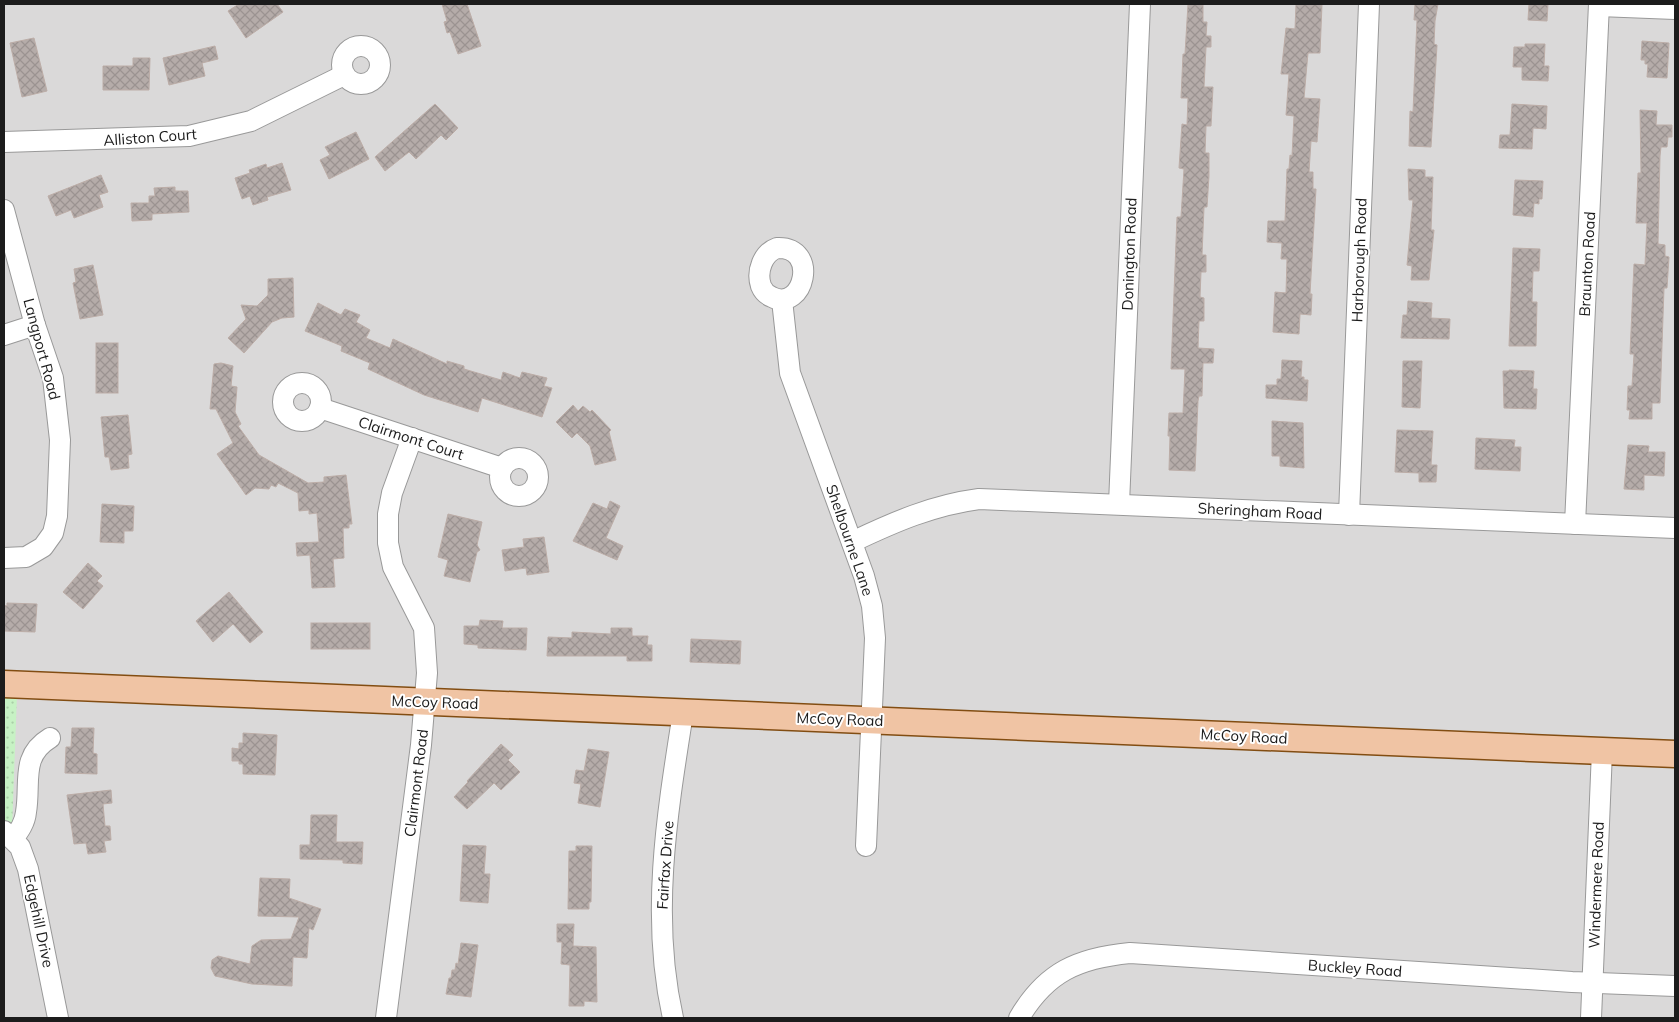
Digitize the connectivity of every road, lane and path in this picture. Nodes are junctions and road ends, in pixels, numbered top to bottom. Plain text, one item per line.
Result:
1 (1140, 4) edge
2 (1369, 4) edge
3 (1599, 5) edge
4 (1675, 9) edge
5 (344, 76) dead end
6 (4, 142) edge
7 (4, 210) edge
8 (782, 300) dead end
9 (35, 325) junction
10 (4, 335) edge
11 (320, 408) dead end
12 (412, 438) junction
13 (502, 468) dead end
14 (1119, 504) junction
15 (1349, 515) junction
16 (1575, 524) junction
17 (1675, 528) edge
18 (852, 542) junction
19 (4, 558) edge
20 (4, 684) edge
21 (425, 702) junction
22 (683, 712) junction
23 (872, 720) junction
24 (50, 738) dead end
25 (1602, 751) junction
26 (1675, 754) edge
27 (8, 835) edge
28 (866, 846) dead end
29 (1592, 983) junction
30 (1675, 986) edge
31 (58, 1018) edge
32 (386, 1018) edge
33 (673, 1018) edge
34 (1019, 1018) edge
35 (1591, 1018) edge

1 - 14 street, Donington Road
2 - 15 street, Harborough Road
3 - 4 street
3 - 16 street, Braunton Road
5 - 6 street, Alliston Court
7 - 9 street, Langport Road
8 - 18 street, Shelbourne Lane
9 - 10 street
9 - 19 street, Langport Road
11 - 12 street, Clairmont Court
12 - 13 street, Clairmont Court
12 - 21 street, Clairmont Road
14 - 15 street, Sheringham Road
14 - 18 street, Sheringham Road
15 - 16 street, Sheringham Road
16 - 17 street, Sheringham Road
18 - 23 street, Shelbourne Lane
20 - 21 main road, McCoy Road
21 - 22 main road, McCoy Road
21 - 32 street, Clairmont Road
22 - 23 main road, McCoy Road
22 - 33 street, Fairfax Drive
23 - 25 main road, McCoy Road
23 - 28 street, Shelbourne Lane
24 - 27 street
25 - 26 main road, McCoy Road
25 - 29 street, Windermere Road
27 - 31 street, Edgehill Drive
29 - 30 street, Buckley Road
29 - 34 street, Buckley Road
29 - 35 street, Windermere Road

